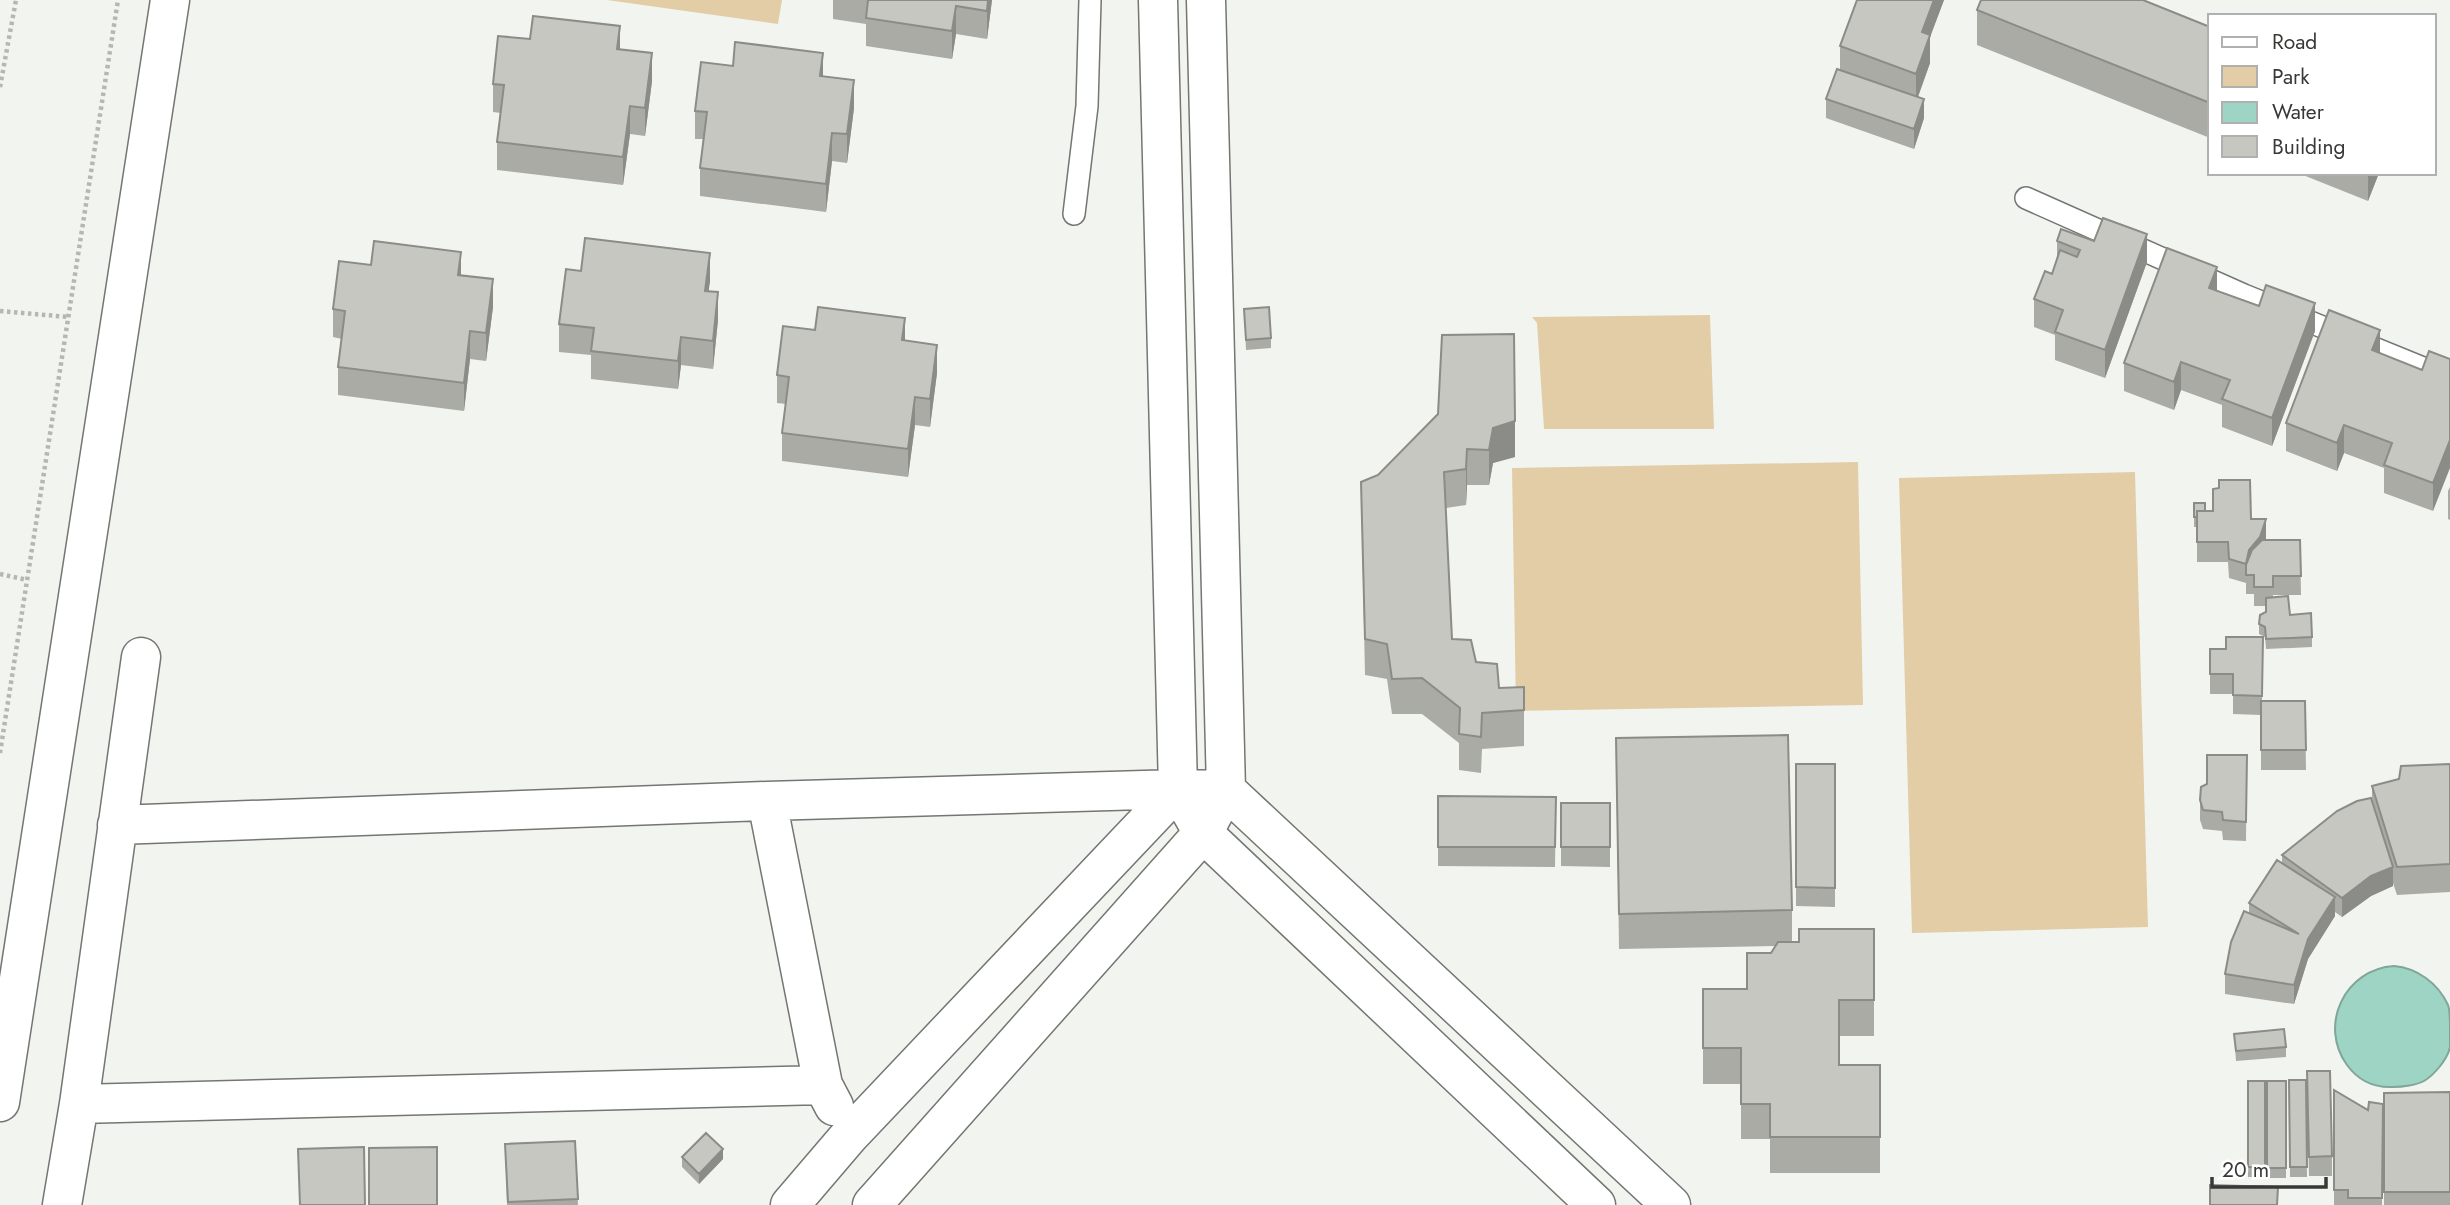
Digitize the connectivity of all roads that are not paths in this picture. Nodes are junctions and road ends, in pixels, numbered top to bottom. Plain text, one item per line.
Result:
1 (170, 0) edge
2 (1090, 0) edge
3 (1158, 0) edge
4 (1206, 0) edge
5 (2026, 198) dead end
6 (1074, 214) dead end
7 (2450, 379) edge
8 (141, 657) dead end
9 (1178, 789) junction
10 (1226, 790) junction
11 (766, 801) junction
12 (117, 825) junction
13 (1203, 833) junction
14 (823, 1085) junction
15 (0, 1102) edge
16 (79, 1104) junction
17 (849, 1136) junction
18 (62, 1205) edge
19 (790, 1205) edge
20 (872, 1205) edge
21 (1596, 1205) edge
22 (1671, 1205) edge

1 - 15 street
2 - 6 lane
3 - 9 street
4 - 10 street
5 - 7 lane
8 - 12 street
9 - 10 street
9 - 11 street
9 - 13 street
9 - 17 street
10 - 13 street
10 - 22 street
11 - 12 street
11 - 14 street
12 - 16 street
13 - 20 street
13 - 21 street
14 - 16 street
14 - 17 street
16 - 18 street
17 - 19 street

